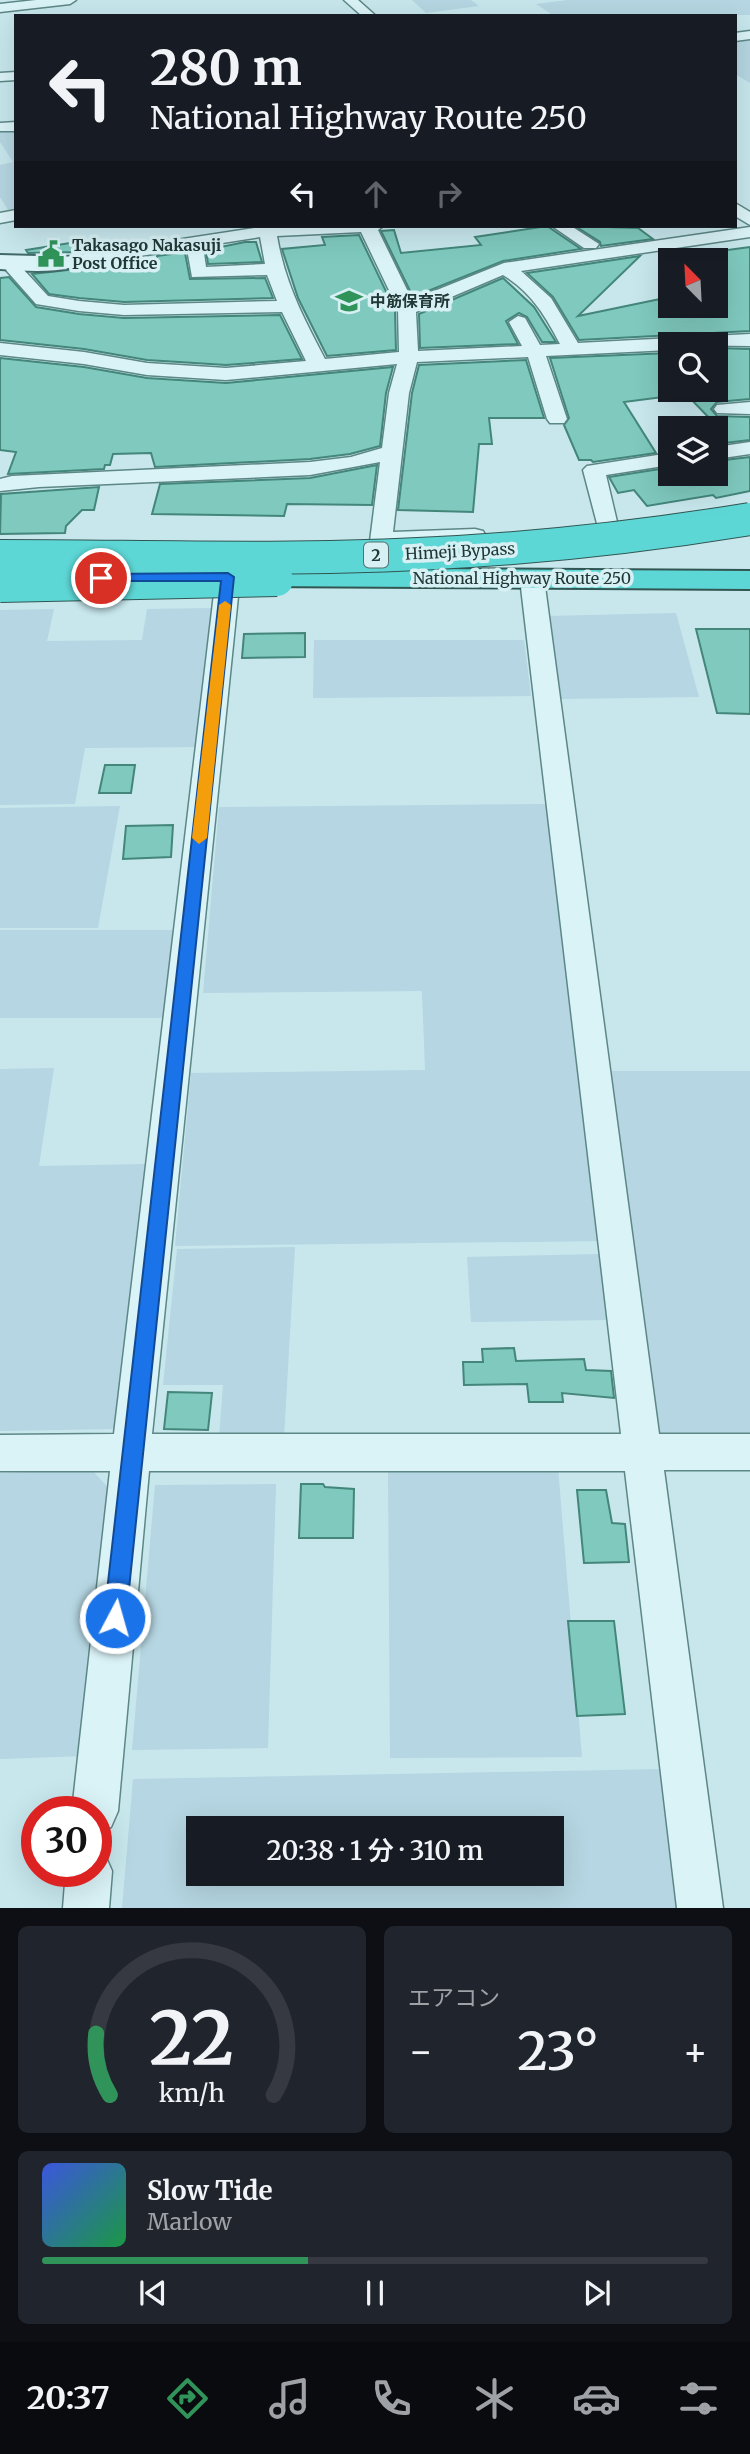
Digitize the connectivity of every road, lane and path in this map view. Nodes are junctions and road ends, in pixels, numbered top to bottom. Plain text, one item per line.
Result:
1 (71, 0) edge
2 (350, 0) edge
3 (0, 8) edge
4 (368, 14) edge
5 (738, 200) edge
6 (750, 220) edge
7 (327, 228) edge
8 (368, 228) edge
9 (563, 228) edge
10 (268, 231) junction
11 (750, 232) edge
12 (191, 243) junction
13 (590, 244) dead end
14 (65, 262) joint
15 (10, 263) edge
16 (505, 268) junction
17 (274, 270) junction
18 (288, 306) junction
19 (407, 309) junction
20 (518, 322) dead end
21 (487, 329) dead end
22 (750, 340) edge
23 (571, 347) junction
24 (0, 349) edge
25 (533, 349) junction
26 (187, 352) dead end
27 (495, 352) junction
28 (409, 356) junction
29 (318, 365) junction
30 (181, 372) junction
31 (750, 408) edge
32 (724, 409) dead end
33 (557, 419) dead end
34 (750, 448) edge
35 (728, 451) edge
36 (391, 452) junction
37 (658, 461) edge
38 (0, 485) edge
39 (750, 506) edge
40 (750, 519) edge
41 (607, 526) junction
42 (750, 544) edge
43 (380, 550) junction
44 (0, 556) edge
45 (750, 560) edge
46 (0, 563) edge
47 (228, 577) junction
48 (0, 578) edge
49 (532, 579) junction
50 (750, 580) edge
51 (0, 586) edge
52 (131, 1452) junction
53 (641, 1452) junction
54 (750, 1452) edge
55 (0, 1453) edge
56 (97, 1796) edge
57 (88, 1887) edge
58 (86, 1908) edge
59 (700, 1908) edge

1 - 3 street
2 - 4 street
5 - 6 street
7 - 10 street
8 - 19 street
9 - 13 street
10 - 12 street
10 - 17 street
11 - 16 street
12 - 14 street
12 - 17 street
14 - 15 street
15 - 18 street
16 - 19 street
16 - 23 street
17 - 18 street
18 - 29 street
19 - 28 street
20 - 25 street
21 - 27 street
22 - 23 street
23 - 25 street
24 - 30 street
25 - 27 street
25 - 33 street
26 - 30 street
27 - 28 street
28 - 29 street
28 - 36 street
29 - 30 street
31 - 32 street
34 - 35 street
36 - 38 street
36 - 43 street
37 - 41 street
39 - 41 street
40 - 44 highway, Himeji Bypass / 2, bridge
41 - 43 street
42 - 51 highway, Himeji Bypass / 2, bridge
43 - 45 highway, National Highway Route 250
43 - 46 highway, National Highway Route 250
47 - 48 highway, National Highway Route 250
47 - 49 highway, National Highway Route 250
47 - 52 street
49 - 50 highway, National Highway Route 250
49 - 53 street
52 - 53 street
52 - 55 street
52 - 56 street
53 - 54 street
53 - 59 street
57 - 58 street

